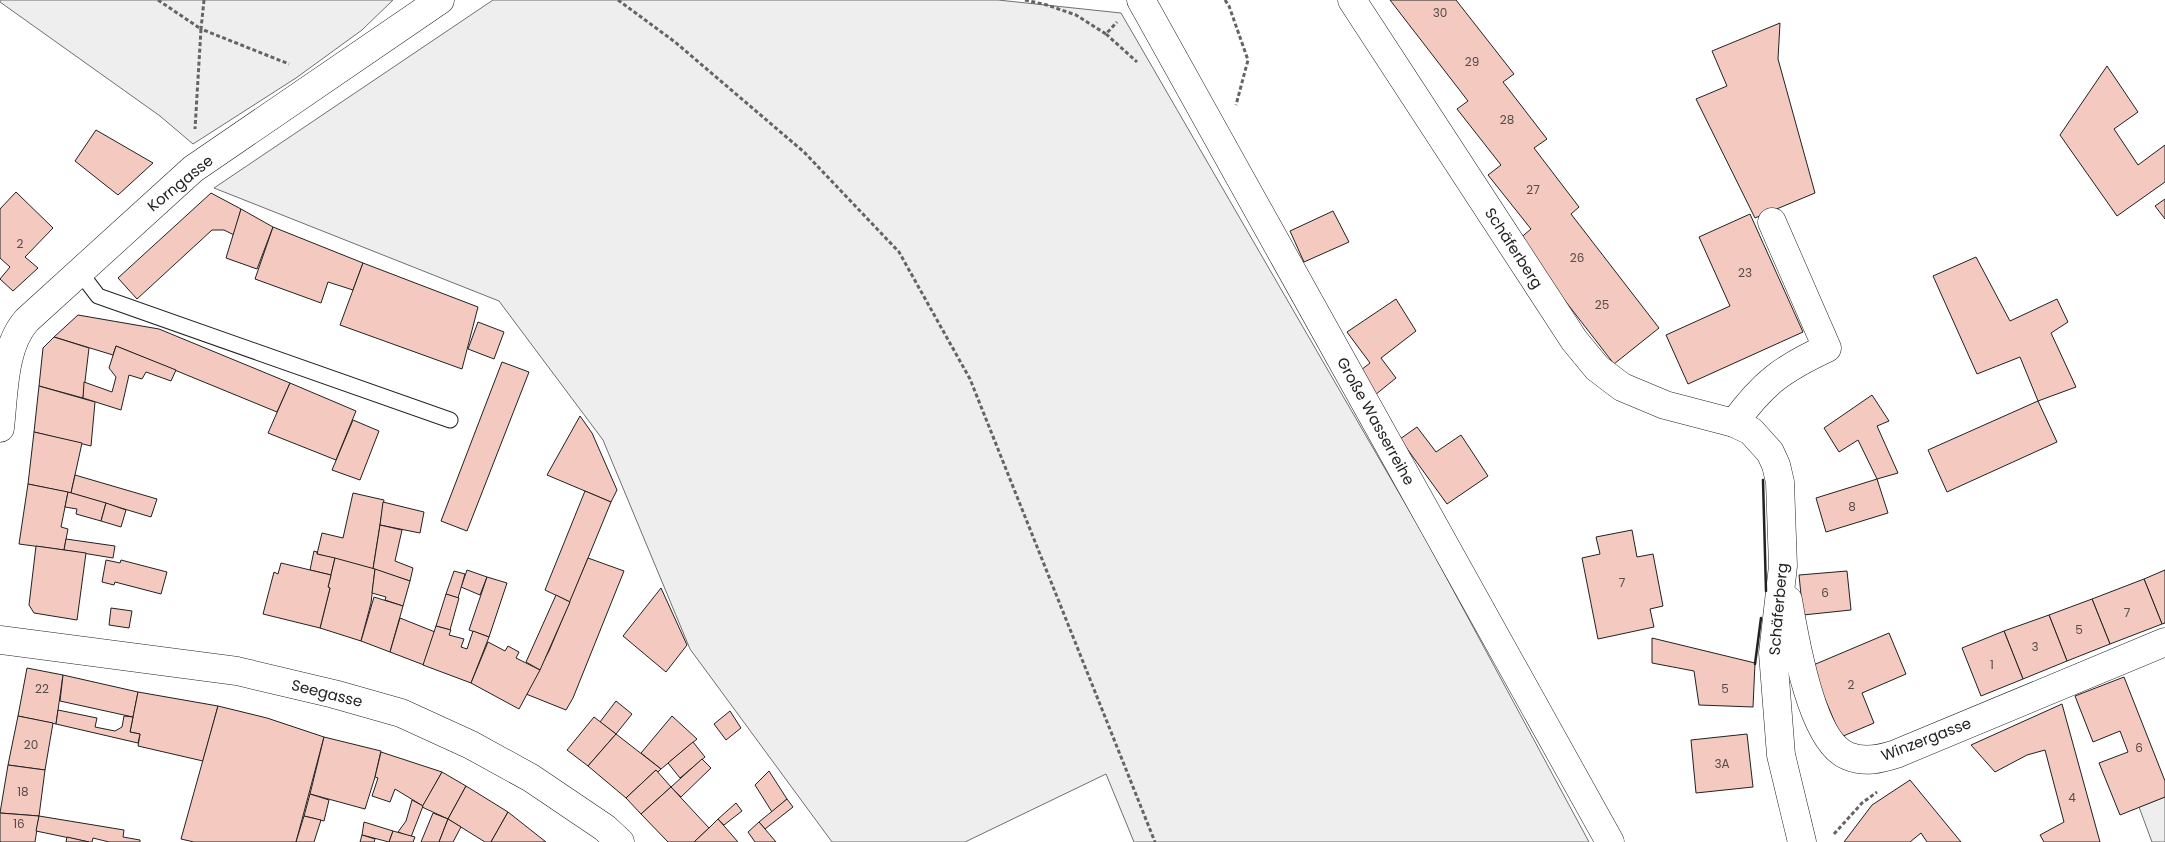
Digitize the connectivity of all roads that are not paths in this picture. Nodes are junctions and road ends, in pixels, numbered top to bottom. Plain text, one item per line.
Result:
1 (440, 0) edge
2 (1141, 0) edge
3 (1352, 0) edge
4 (1772, 222) dead end
5 (79, 271) junction
6 (9, 324) edge
7 (450, 420) dead end
8 (1734, 423) junction
9 (0, 428) edge
10 (1783, 566) junction
11 (0, 640) edge
12 (2165, 642) edge
13 (620, 842) edge
14 (1610, 842) edge
15 (1802, 842) edge

1 - 5 street, Korngasse
2 - 14 street, Große Wasserreihe
3 - 8 street, Schäferberg
4 - 8 street
5 - 6 street, Korngasse
5 - 7 lane
6 - 9 street, Korngasse
8 - 10 street, Schäferberg
10 - 12 street, Winzergasse
10 - 15 street, Schäferberg
11 - 13 street, Seegasse

